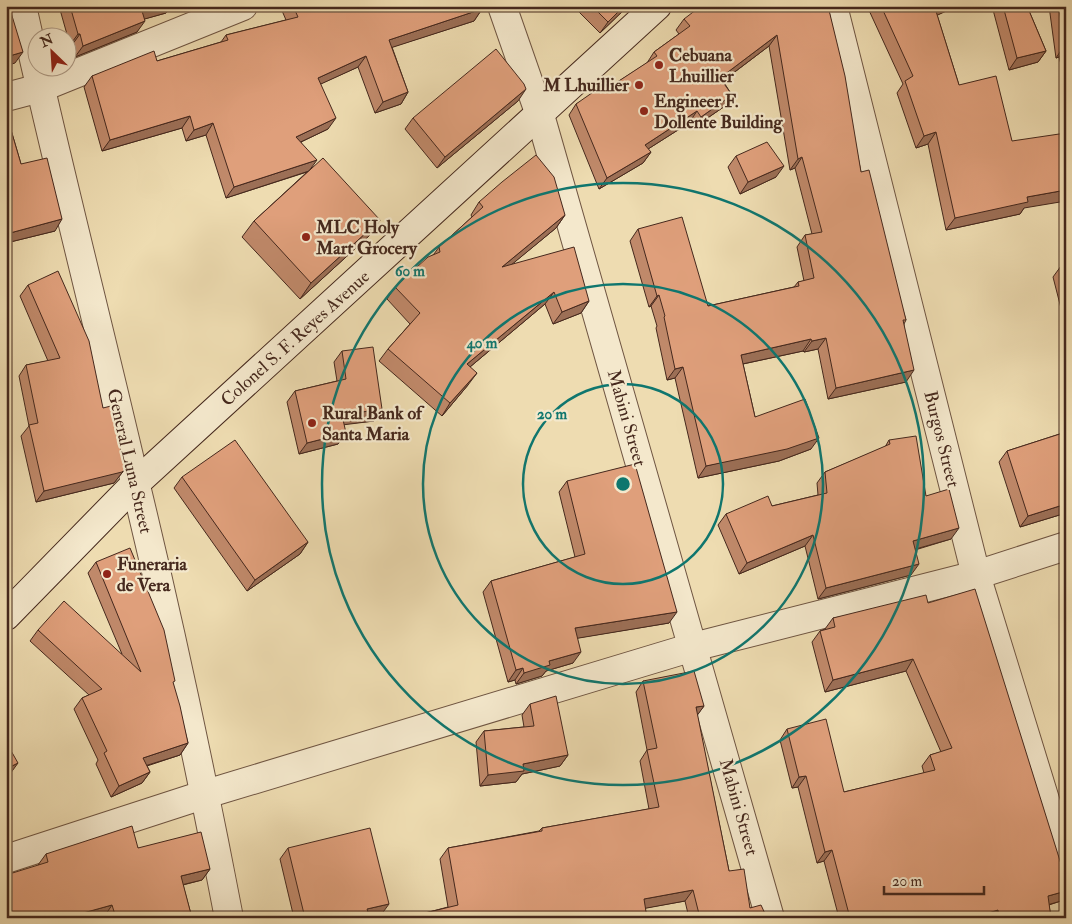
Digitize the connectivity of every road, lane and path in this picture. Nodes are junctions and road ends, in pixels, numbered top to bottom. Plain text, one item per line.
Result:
1 (22, 6) edge
2 (243, 6) edge
3 (502, 6) edge
4 (657, 6) edge
5 (833, 6) edge
6 (40, 88) junction
7 (6, 97) edge
8 (540, 115) junction
9 (136, 483) junction
10 (1066, 546) edge
11 (976, 575) junction
12 (6, 616) edge
13 (693, 647) junction
14 (206, 794) junction
15 (6, 859) edge
16 (1066, 868) edge
17 (229, 918) edge
18 (770, 918) edge

1 - 6 street, General Luna Street
2 - 6 street
3 - 8 street, Mabini Street
4 - 8 street, Colonel S. F. Reyes Avenue
5 - 11 street, Burgos Street
6 - 7 street
6 - 9 street, General Luna Street
8 - 9 street, Colonel S. F. Reyes Avenue
8 - 13 street, Mabini Street
9 - 12 street, Colonel S. F. Reyes Avenue
9 - 14 street, General Luna Street
10 - 11 street
11 - 13 street
11 - 16 street, Burgos Street
13 - 14 street
13 - 18 street, Mabini Street
14 - 15 street
14 - 17 street, General Luna Street

